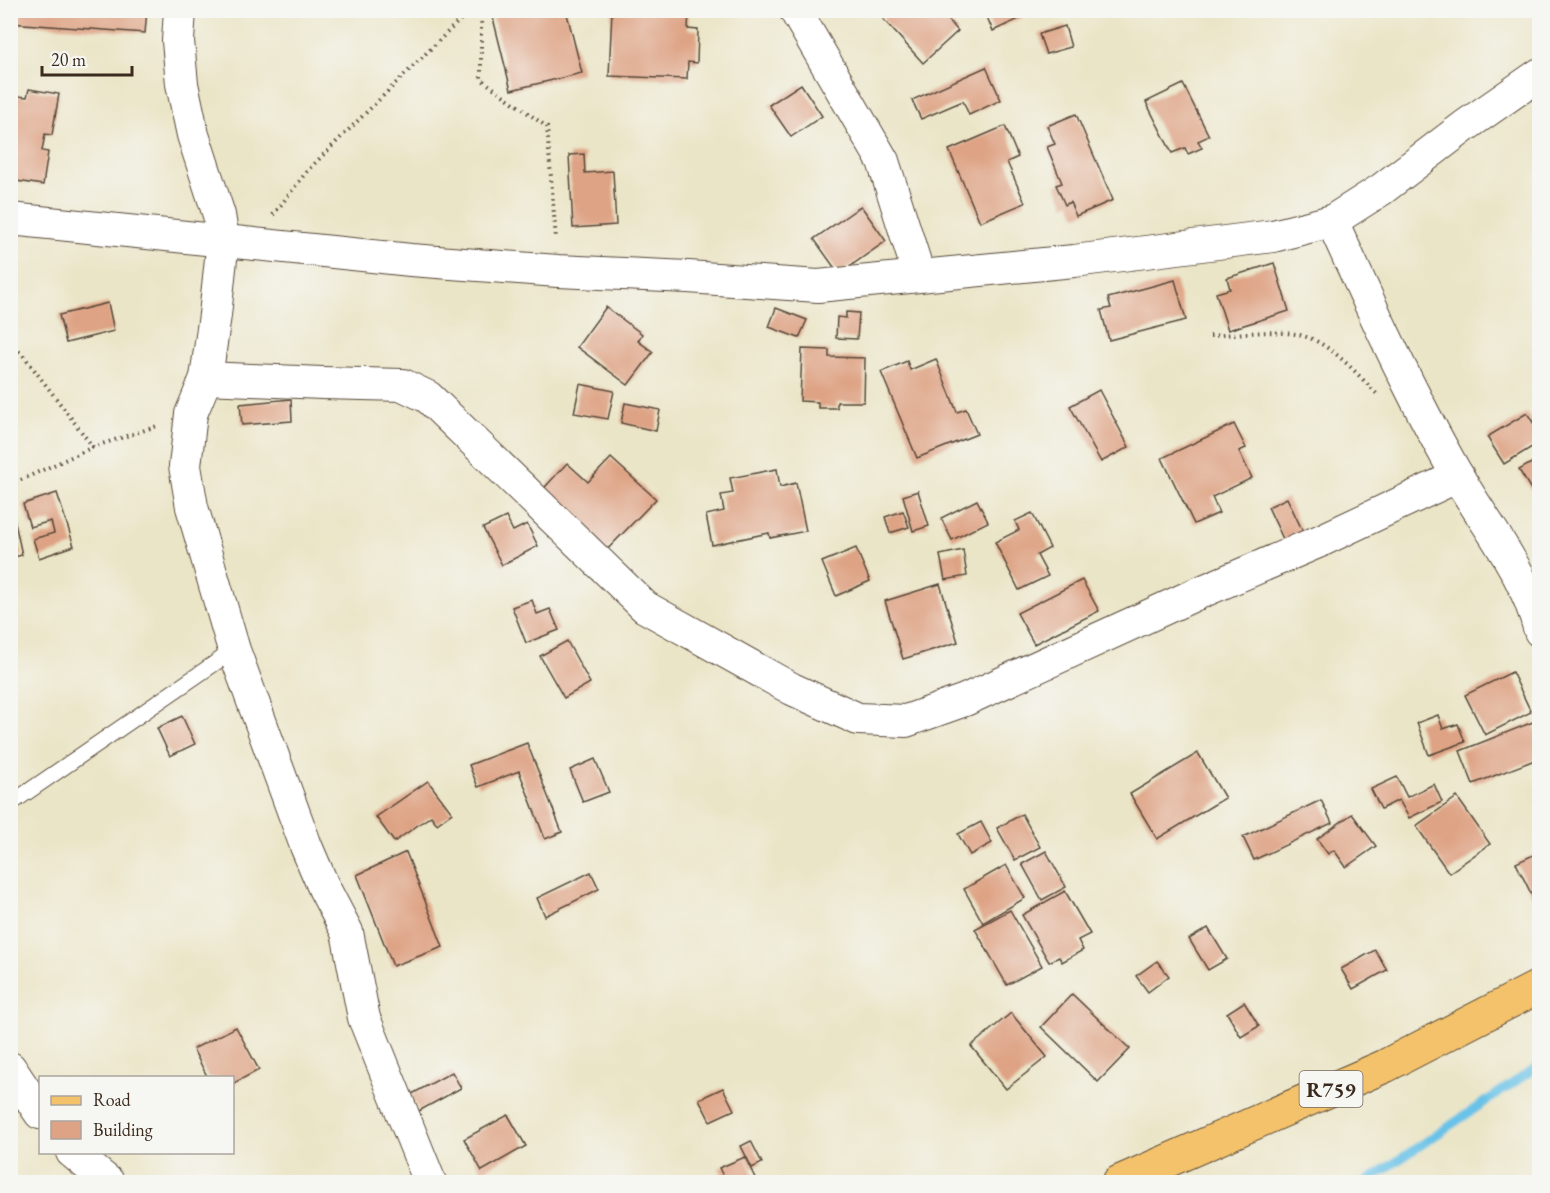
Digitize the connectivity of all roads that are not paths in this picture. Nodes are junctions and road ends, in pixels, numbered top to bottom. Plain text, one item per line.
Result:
1 (180, 10) edge
2 (805, 18) edge
3 (1539, 74) edge
4 (10, 219) edge
5 (1332, 221) junction
6 (236, 242) junction
7 (919, 275) junction
8 (206, 378) junction
9 (1458, 476) junction
10 (1539, 630) edge
11 (234, 650) junction
12 (10, 804) edge
13 (1539, 986) edge
14 (10, 1068) edge
15 (39, 1112) edge
16 (74, 1154) edge
17 (108, 1182) edge
18 (430, 1182) edge
19 (1119, 1182) edge

1 - 6 street
2 - 7 street
3 - 5 street
4 - 6 street
5 - 7 street
5 - 9 street
6 - 7 street
6 - 8 street
8 - 9 street
8 - 11 street
9 - 10 street
11 - 12 lane
11 - 18 street
13 - 19 main road, R759
14 - 15 street
16 - 17 street

